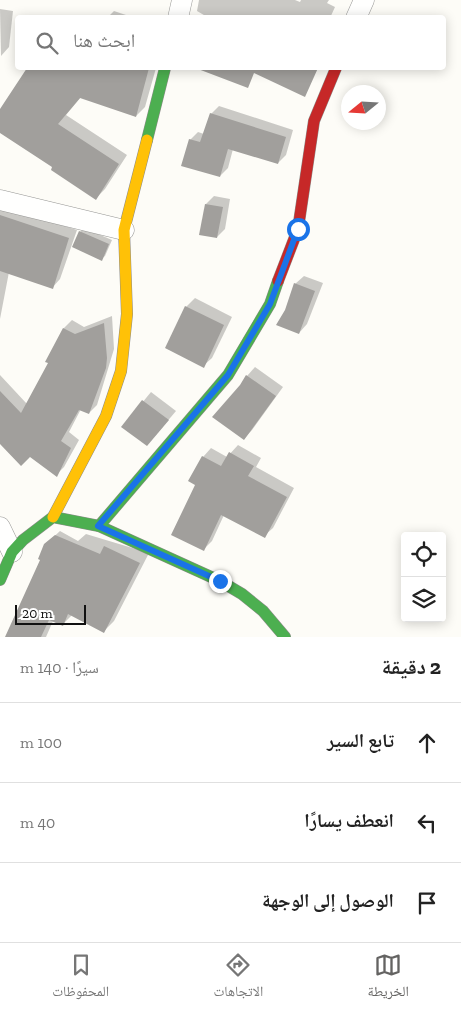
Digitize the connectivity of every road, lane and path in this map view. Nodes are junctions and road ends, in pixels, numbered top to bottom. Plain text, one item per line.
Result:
1 (182, 0) edge
2 (364, 0) edge
3 (179, 15) edge
4 (357, 15) edge
5 (164, 70) edge
6 (335, 70) edge
7 (0, 200) edge
8 (124, 230) junction
9 (53, 517) junction
10 (98, 526) junction
11 (0, 527) edge
12 (12, 552) junction
13 (0, 580) edge
14 (285, 637) edge

1 - 3 street
2 - 4 street
5 - 8 street
6 - 10 street
7 - 8 street
8 - 9 street
9 - 10 street
9 - 12 street
10 - 14 street
11 - 12 street
12 - 13 street

